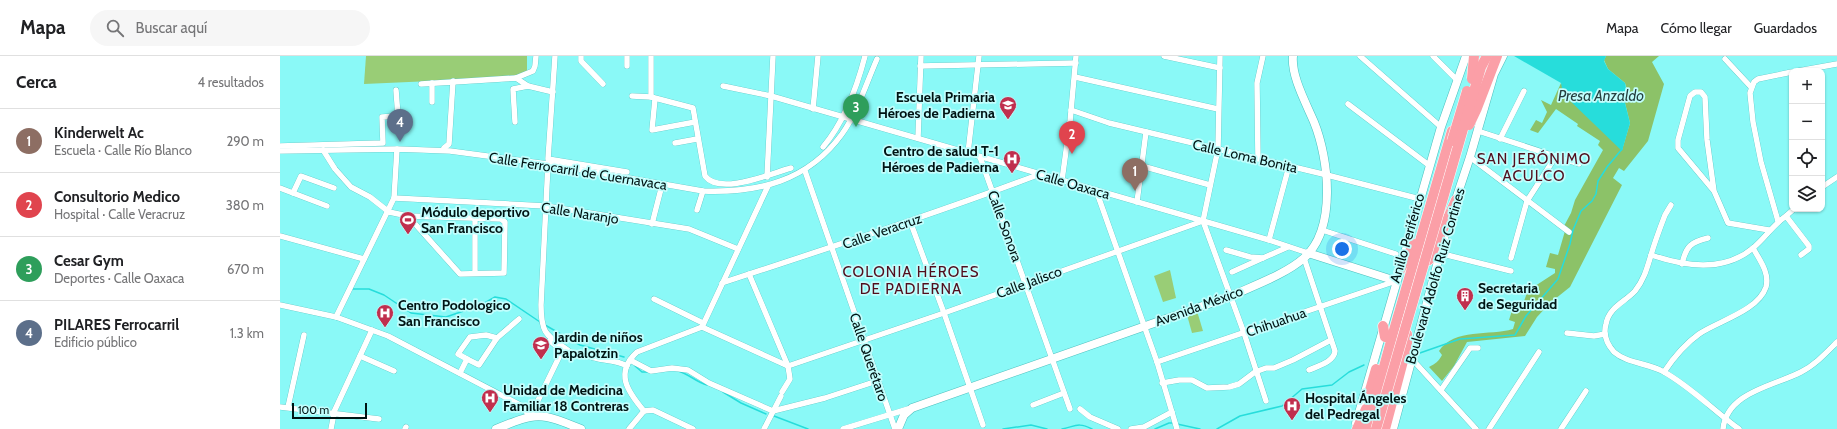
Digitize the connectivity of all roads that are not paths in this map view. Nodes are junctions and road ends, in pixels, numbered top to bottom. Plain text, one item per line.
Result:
1 (536, 56) edge
2 (555, 56) edge
3 (581, 56) edge
4 (627, 56) edge
5 (651, 56) edge
6 (773, 56) edge
7 (818, 56) edge
8 (865, 56) edge
9 (921, 56) edge
10 (979, 56) edge
11 (1076, 56) edge
12 (1164, 56) edge
13 (1220, 56) edge
14 (1263, 56) edge
15 (1293, 56) edge
16 (1360, 56) edge
17 (1433, 56) edge
18 (1466, 56) edge
19 (1474, 56) edge
20 (1480, 56) edge
21 (1488, 56) edge
22 (1497, 56) edge
23 (1503, 56) edge
24 (877, 59) dead end
25 (1725, 59) dead end
26 (1076, 63) junction
27 (1837, 64) edge
28 (979, 65) junction
29 (627, 66) dead end
30 (920, 66) junction
31 (1220, 68) junction
32 (1815, 68) edge
33 (1789, 73) edge
34 (1075, 77) junction
35 (516, 78) junction
36 (1472, 78) junction
37 (1457, 80) junction
38 (453, 81) junction
39 (432, 83) junction
40 (421, 84) dead end
41 (603, 84) dead end
42 (528, 86) junction
43 (723, 86) dead end
44 (1751, 87) junction
45 (396, 90) dead end
46 (1524, 91) dead end
47 (553, 92) junction
48 (632, 96) dead end
49 (771, 96) junction
50 (1452, 96) junction
51 (653, 98) junction
52 (432, 102) dead end
53 (1348, 104) dead end
54 (814, 109) junction
55 (1218, 109) junction
56 (1071, 110) junction
57 (842, 118) junction
58 (850, 120) junction
59 (515, 122) dead end
60 (695, 122) junction
61 (1454, 125) junction
62 (1441, 127) junction
63 (1478, 131) junction
64 (1146, 132) junction
65 (918, 138) junction
66 (697, 139) junction
67 (1500, 139) junction
68 (675, 142) dead end
69 (280, 146) edge
70 (823, 147) dead end
71 (444, 148) dead end
72 (1457, 148) junction
73 (397, 149) junction
74 (1218, 149) junction
75 (323, 150) junction
76 (280, 151) edge
77 (968, 153) junction
78 (980, 156) junction
79 (1556, 156) junction
80 (1470, 157) junction
81 (1258, 159) junction
82 (548, 162) junction
83 (1579, 164) dead end
84 (1142, 166) junction
85 (1288, 166) junction
86 (1430, 166) junction
87 (792, 168) dead end
88 (805, 170) junction
89 (627, 172) dead end
90 (1040, 174) junction
91 (1327, 175) junction
92 (767, 177) junction
93 (1837, 177) edge
94 (1062, 180) junction
95 (662, 185) junction
96 (1210, 185) junction
97 (1825, 185) edge
98 (768, 186) junction
99 (280, 188) edge
100 (334, 188) dead end
101 (1096, 190) junction
102 (703, 191) junction
103 (1714, 191) junction
104 (992, 192) junction
105 (293, 193) junction
106 (394, 198) junction
107 (1420, 199) junction
108 (1456, 200) junction
109 (1527, 201) junction
110 (1137, 202) junction
111 (1671, 205) dead end
112 (327, 206) dead end
113 (546, 206) junction
114 (697, 210) dead end
115 (389, 212) junction
116 (1790, 212) edge
117 (1786, 215) junction
118 (408, 216) junction
119 (475, 219) junction
120 (910, 221) junction
121 (1203, 221) junction
122 (1778, 221) junction
123 (652, 224) junction
124 (1322, 230) junction
125 (1769, 230) junction
126 (1569, 232) dead end
127 (280, 236) edge
128 (1708, 238) dead end
129 (1269, 240) junction
130 (1288, 247) junction
131 (831, 248) junction
132 (1753, 248) junction
133 (738, 249) junction
134 (1226, 250) dead end
135 (1116, 251) junction
136 (1438, 253) junction
137 (1396, 254) dead end
138 (1651, 255) junction
139 (1801, 255) dead end
140 (1306, 256) junction
141 (1263, 258) junction
142 (1511, 258) dead end
143 (364, 259) junction
144 (1429, 260) junction
145 (1682, 264) junction
146 (1232, 272) dead end
147 (1511, 272) dead end
148 (475, 273) junction
149 (749, 274) junction
150 (1398, 277) junction
151 (722, 283) junction
152 (1025, 283) junction
153 (1231, 296) junction
154 (654, 299) dead end
155 (280, 305) edge
156 (1320, 307) junction
157 (944, 313) junction
158 (336, 317) junction
159 (519, 319) dead end
160 (702, 325) junction
161 (1143, 326) junction
162 (1383, 326) junction
163 (541, 328) junction
164 (372, 330) junction
165 (1244, 333) junction
166 (1390, 333) junction
167 (1568, 333) dead end
168 (304, 334) dead end
169 (1407, 334) junction
170 (1605, 334) junction
171 (497, 338) junction
172 (1331, 340) junction
173 (864, 341) junction
174 (1837, 342) edge
175 (1478, 348) dead end
176 (569, 351) junction
177 (562, 352) junction
178 (1539, 352) dead end
179 (1387, 353) junction
180 (360, 356) junction
181 (1411, 358) junction
182 (467, 359) junction
183 (630, 360) junction
184 (1052, 360) junction
185 (1157, 362) junction
186 (627, 366) junction
187 (788, 366) junction
188 (1309, 370) dead end
189 (394, 371) dead end
190 (1255, 372) junction
191 (1664, 372) junction
192 (460, 373) junction
193 (877, 381) junction
194 (1162, 383) junction
195 (970, 387) junction
196 (1370, 390) dead end
197 (1441, 390) junction
198 (1586, 391) dead end
199 (1064, 394) junction
200 (1266, 401) dead end
201 (1033, 405) dead end
202 (280, 407) edge
203 (288, 407) junction
204 (912, 408) junction
205 (1070, 409) dead end
206 (1080, 409) dead end
207 (644, 411) junction
208 (773, 411) junction
209 (1172, 412) junction
210 (334, 414) junction
211 (890, 415) junction
212 (530, 417) junction
213 (1724, 418) junction
214 (379, 420) dead end
215 (983, 425) dead end
216 (508, 427) edge
217 (331, 429) edge
218 (496, 429) edge
219 (581, 429) edge
220 (629, 429) edge
221 (693, 429) edge
222 (764, 429) edge
223 (843, 429) edge
224 (895, 429) edge
225 (898, 429) edge
226 (1118, 429) edge
227 (1131, 429) edge
228 (1177, 429) edge
229 (1356, 429) edge
230 (1366, 429) edge
231 (1372, 429) edge
232 (1376, 429) edge
233 (1380, 429) edge
234 (1386, 429) edge
235 (1393, 429) edge
236 (1476, 429) edge
237 (1489, 429) edge
238 (1561, 429) edge
239 (1723, 429) edge
240 (1739, 429) edge

1 - 35 street
2 - 47 street
3 - 41 street
4 - 29 street
5 - 51 street
6 - 49 street
7 - 54 street
8 - 57 street
9 - 30 street
10 - 28 street
11 - 26 street
12 - 31 street
13 - 31 street
14 - 81 street
15 - 91 street, Avenida México
16 - 62 street
17 - 37 street
18 - 37 street
19 - 36 highway, bridge
19 - 50 street
20 - 36 highway, bridge
20 - 61 highway, Anillo Periférico
21 - 72 highway, bridge
21 - 144 highway, Anillo Periférico
22 - 72 highway, bridge
23 - 63 street, Boulevard Adolfo Ruiz Cortines
24 - 58 street, Calle Ferrocarril de Cuernavaca
25 - 44 street
26 - 28 street
26 - 34 street
27 - 32 street
28 - 30 street
28 - 77 street
30 - 65 street
31 - 55 street
33 - 44 street
34 - 55 street
34 - 56 street
35 - 38 street
35 - 42 street
36 - 231 highway, bridge
37 - 50 street
38 - 39 street
38 - 71 street
39 - 40 street
39 - 52 street
42 - 47 street
42 - 59 street
43 - 49 street, Calle Oaxaca
44 - 122 street
45 - 69 street
46 - 67 street
47 - 82 street
48 - 51 street
49 - 54 street, Calle Oaxaca
49 - 92 street
50 - 62 street
51 - 60 street
51 - 60 street
53 - 86 street
54 - 57 street, Calle Oaxaca
55 - 74 street
56 - 64 street, Calle Loma Bonita
56 - 94 street
57 - 58 street, Calle Oaxaca
57 - 70 street
58 - 65 street, Calle Oaxaca
58 - 88 street, Calle Ferrocarril de Cuernavaca
60 - 66 street
61 - 150 highway
61 - 166 highway, Anillo Periférico
62 - 86 street
63 - 67 street
63 - 80 street, Boulevard Adolfo Ruiz Cortines
64 - 74 street, Calle Loma Bonita
64 - 84 street
65 - 77 street, Calle Oaxaca
66 - 68 street
66 - 92 street
67 - 79 street
72 - 232 highway, bridge
73 - 75 street, Calle Ferrocarril de Cuernavaca
73 - 82 street, Calle Ferrocarril de Cuernavaca
73 - 106 street
74 - 81 street, Calle Loma Bonita
74 - 96 street
75 - 76 street, Calle Ferrocarril de Cuernavaca
75 - 115 street
77 - 78 street, Calle Oaxaca
78 - 90 street, Calle Oaxaca
78 - 104 street, Calle Sonora
79 - 83 street
79 - 109 street
80 - 108 street, Boulevard Adolfo Ruiz Cortines
80 - 109 street
81 - 85 street, Calle Loma Bonita
82 - 89 street
82 - 95 street, Calle Ferrocarril de Cuernavaca
82 - 113 street
84 - 96 street
84 - 110 street
85 - 91 street, Calle Loma Bonita
85 - 129 street
86 - 107 street
87 - 92 street
88 - 98 street, Calle Ferrocarril de Cuernavaca
88 - 131 street, Calle Querétaro
90 - 94 street, Calle Oaxaca
90 - 104 street, Calle Veracruz
91 - 107 street, Calle Loma Bonita
91 - 124 street, Avenida México
93 - 97 street
94 - 101 street, Calle Oaxaca
95 - 102 street, Calle Ferrocarril de Cuernavaca
95 - 123 street
96 - 121 street
98 - 102 street, Calle Ferrocarril de Cuernavaca
98 - 133 street
99 - 105 street
100 - 105 street
101 - 110 street, Calle Oaxaca
101 - 135 street
102 - 114 street
103 - 103 street
103 - 125 street
104 - 120 street, Calle Veracruz
104 - 152 street, Calle Sonora
105 - 112 street
106 - 113 street, Calle Naranjo
106 - 115 street
107 - 150 street
108 - 136 street, Boulevard Adolfo Ruiz Cortines
108 - 144 highway
109 - 126 street
109 - 142 street
110 - 121 street, Calle Oaxaca
111 - 138 street
113 - 123 street, Calle Naranjo
113 - 163 street
115 - 118 street
115 - 143 street
116 - 117 street
117 - 122 street
117 - 139 street
118 - 119 street
118 - 148 street
119 - 148 street
119 - 148 street
120 - 131 street, Calle Veracruz
120 - 157 street
121 - 129 street, Calle Oaxaca
121 - 135 street, Calle Jalisco
121 - 153 street
122 - 125 street
123 - 133 street, Calle Naranjo
124 - 137 street
124 - 140 street, Avenida México
125 - 132 street
127 - 143 street
128 - 145 street
129 - 130 street, Calle Oaxaca
130 - 140 street, Calle Oaxaca
130 - 141 street
131 - 149 street, Calle Veracruz
131 - 173 street, Calle Querétaro
132 - 145 street
132 - 191 street
133 - 151 street
134 - 141 street
135 - 152 street, Calle Jalisco
135 - 161 street
136 - 147 street
136 - 181 street, Boulevard Adolfo Ruiz Cortines
138 - 145 street
138 - 170 street
140 - 150 street, Calle Oaxaca
140 - 153 street, Avenida México
140 - 156 street
141 - 146 street
143 - 158 street
144 - 169 highway, Anillo Periférico
149 - 151 street, Calle Veracruz
149 - 187 street
150 - 156 street, Chihuahua
150 - 162 street
151 - 160 street
152 - 157 street, Calle Jalisco
152 - 184 street, Calle Sonora
153 - 161 street, Avenida México
153 - 165 street
154 - 160 street
155 - 158 street
156 - 165 street, Chihuahua
156 - 172 street
157 - 173 street, Calle Jalisco
157 - 195 street
158 - 164 street
159 - 171 street
160 - 183 street
160 - 187 street
161 - 184 street, Avenida México
161 - 185 street
162 - 166 highway
162 - 229 street
163 - 176 street
163 - 177 street
164 - 180 street
164 - 192 street
165 - 185 street, Chihuahua
165 - 190 street
166 - 179 highway, Anillo Periférico
166 - 196 highway
167 - 170 street
168 - 203 street
169 - 233 highway, Anillo Periférico
169 - 234 highway
170 - 191 street
171 - 182 street
171 - 182 street
172 - 188 street
172 - 190 street
173 - 187 street, Calle Jalisco
173 - 193 street, Calle Querétaro
174 - 213 street
175 - 197 street
176 - 177 street
176 - 186 street
177 - 212 street
178 - 237 street
179 - 229 highway
179 - 230 highway, Anillo Periférico
180 - 189 street
180 - 210 street
181 - 197 street
181 - 235 street, Boulevard Adolfo Ruiz Cortines
182 - 192 street
183 - 186 street
183 - 208 street
184 - 195 street, Avenida México
184 - 199 street, Calle Sonora
185 - 194 street
186 - 207 street
187 - 208 street
190 - 194 street
190 - 200 street
191 - 213 street
192 - 212 street
193 - 208 street
193 - 211 street, Calle Querétaro
194 - 209 street
195 - 204 street, Avenida México
195 - 215 street
197 - 236 street
198 - 238 street
199 - 201 street
199 - 205 street, Calle Sonora
202 - 203 street
203 - 210 street
204 - 211 street
204 - 225 street
206 - 226 street
207 - 220 street
207 - 221 street
208 - 222 street
209 - 227 street
209 - 228 street
210 - 214 street
210 - 217 street
211 - 223 street
211 - 224 street, Calle Querétaro
212 - 216 street
212 - 219 street
213 - 239 street
213 - 240 street
216 - 218 street

